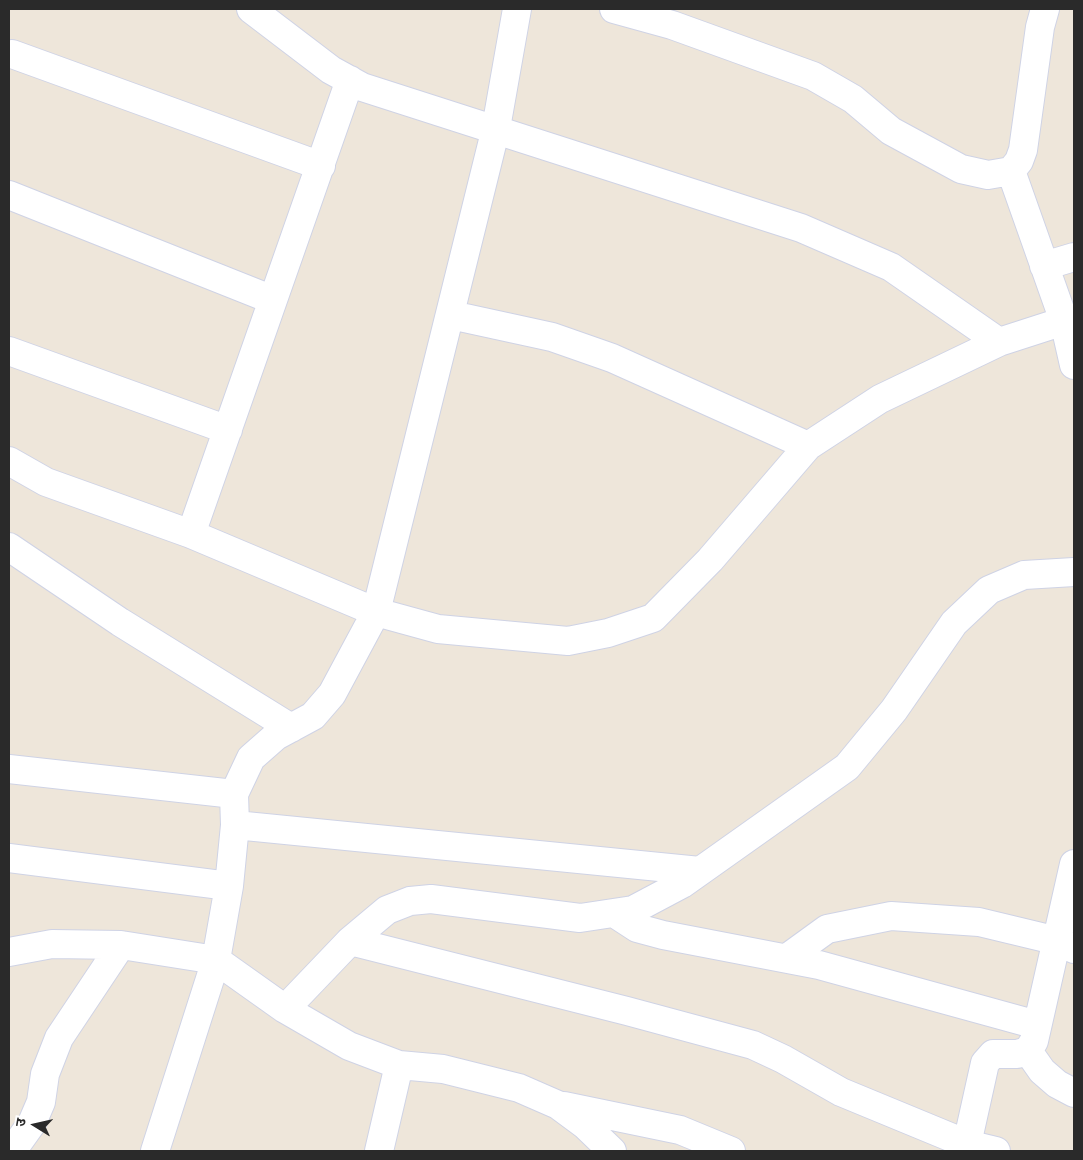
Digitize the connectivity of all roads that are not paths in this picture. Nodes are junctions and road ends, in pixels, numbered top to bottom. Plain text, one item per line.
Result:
1 (251, 9) edge
2 (517, 9) edge
3 (614, 9) edge
4 (1045, 9) edge
5 (12, 54) dead end
6 (350, 80) junction
7 (496, 128) junction
8 (320, 166) junction
9 (1011, 171) junction
10 (9, 195) edge
11 (1074, 257) edge
12 (1044, 266) junction
13 (274, 300) junction
14 (451, 315) junction
15 (1064, 321) junction
16 (999, 342) junction
17 (9, 351) edge
18 (1074, 365) edge
19 (228, 430) junction
20 (808, 446) junction
21 (9, 461) edge
22 (191, 534) junction
23 (9, 547) edge
24 (1074, 572) edge
25 (376, 612) junction
26 (291, 728) junction
27 (9, 769) edge
28 (234, 794) junction
29 (235, 825) junction
30 (9, 858) edge
31 (1074, 864) edge
32 (700, 871) junction
33 (229, 886) junction
34 (614, 913) junction
35 (350, 941) junction
36 (121, 945) junction
37 (1066, 945) edge
38 (9, 952) edge
39 (787, 958) junction
40 (216, 960) junction
41 (284, 1009) junction
42 (1038, 1026) junction
43 (1028, 1051) junction
44 (399, 1065) junction
45 (1074, 1093) edge
46 (558, 1105) junction
47 (967, 1144) junction
48 (12, 1151) edge
49 (154, 1151) edge
50 (379, 1151) edge
51 (612, 1151) edge
52 (731, 1151) edge
53 (996, 1151) edge

1 - 6 street
2 - 7 street
3 - 9 street
4 - 9 street
5 - 8 street
6 - 7 street
6 - 8 street
7 - 14 street
7 - 16 street
8 - 13 street
9 - 12 street
10 - 13 street
11 - 12 street
12 - 15 street
13 - 19 street
14 - 20 street
14 - 25 street
15 - 16 street
15 - 18 street
16 - 20 street
17 - 19 street
19 - 22 street
20 - 25 street
21 - 22 street
22 - 25 street
23 - 26 street
24 - 32 street
25 - 26 street
26 - 28 street
27 - 28 street
28 - 29 street
29 - 32 street
29 - 33 street
30 - 33 street
31 - 37 street
32 - 34 street
33 - 40 street
34 - 35 street
34 - 39 street
35 - 41 street
35 - 47 street
36 - 38 street
36 - 40 street
36 - 48 street
37 - 39 street
37 - 42 street
39 - 42 street
40 - 41 street
40 - 49 street
41 - 44 street
42 - 43 street
43 - 45 street
43 - 47 street
44 - 46 street
44 - 50 street
46 - 51 street
46 - 52 street
47 - 53 street

